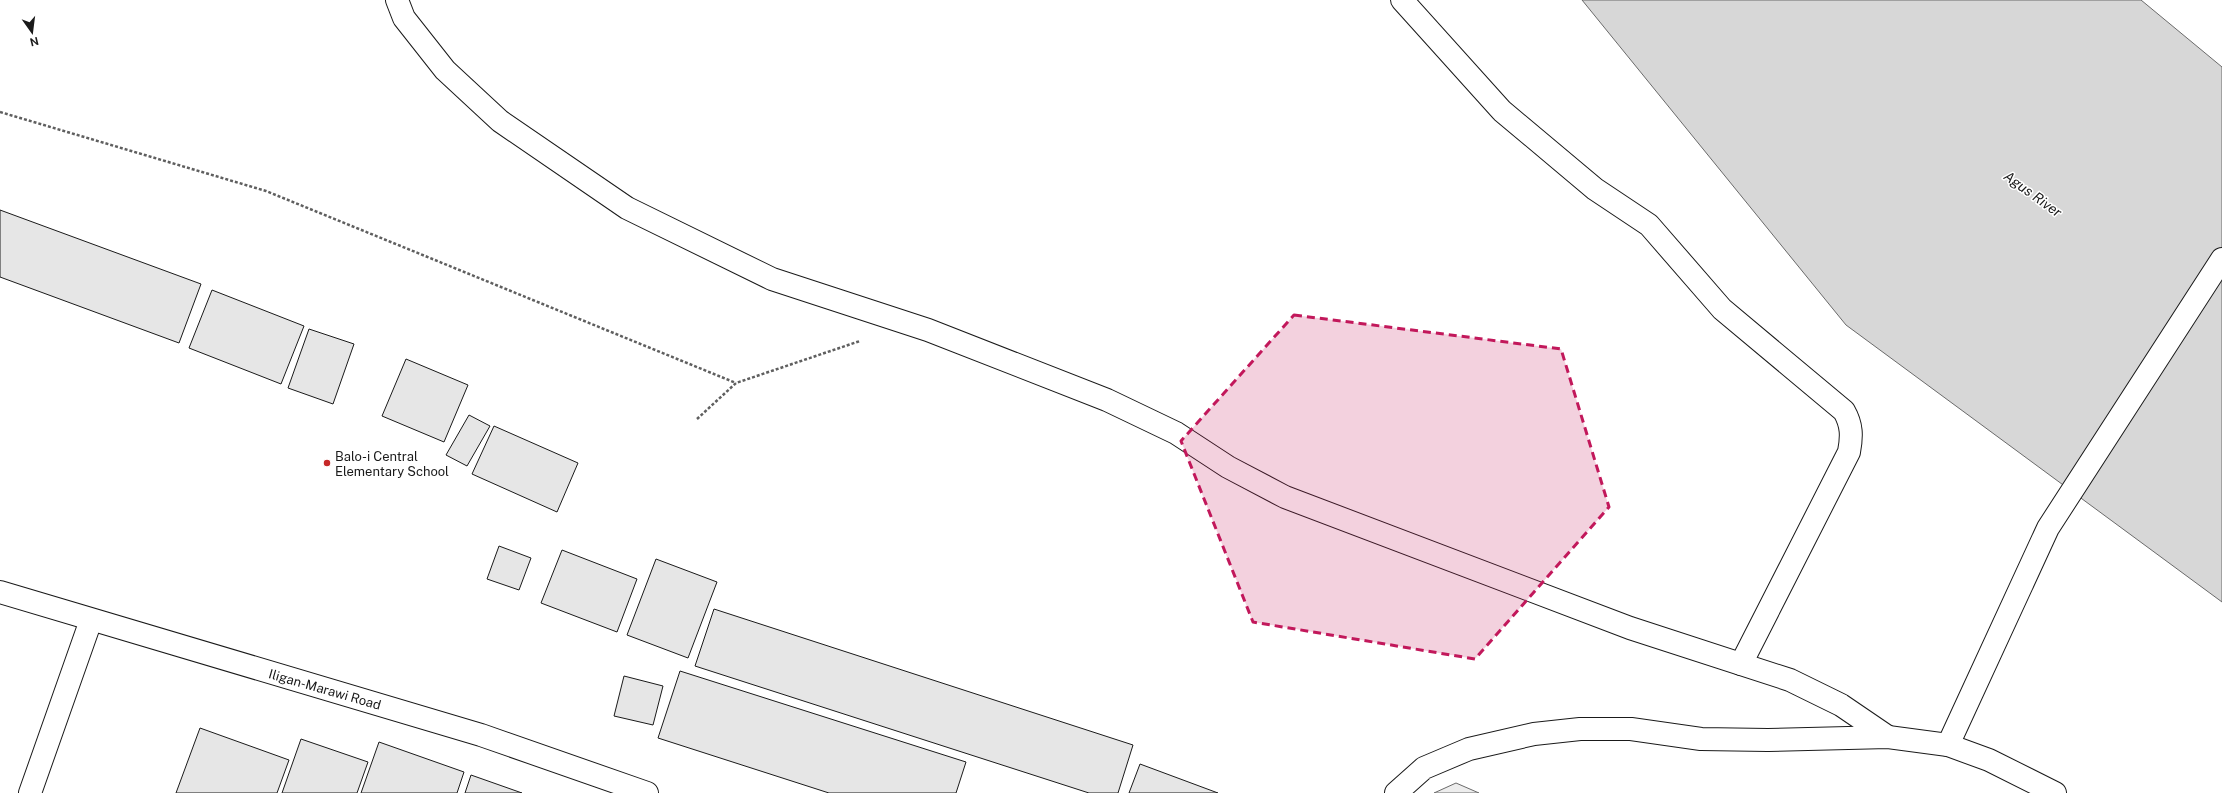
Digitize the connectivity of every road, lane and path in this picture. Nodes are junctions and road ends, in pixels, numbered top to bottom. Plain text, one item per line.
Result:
1 (397, 0) edge
2 (1402, 0) edge
3 (0, 112) edge
4 (2222, 260) edge
5 (865, 340) dead end
6 (736, 384) junction
7 (697, 419) dead end
8 (0, 592) edge
9 (91, 620) junction
10 (1741, 664) junction
11 (1888, 737) junction
12 (1948, 745) junction
13 (30, 793) edge
14 (647, 793) edge
15 (1396, 793) edge
16 (2055, 793) edge

1 - 10 main road
2 - 10 main road
3 - 6 path
4 - 12 main road
5 - 6 path
6 - 7 path
8 - 9 main road, Iligan-Marawi Road
9 - 13 main road
9 - 14 main road, Iligan-Marawi Road
10 - 11 main road
11 - 12 main road
11 - 15 main road
12 - 16 main road

